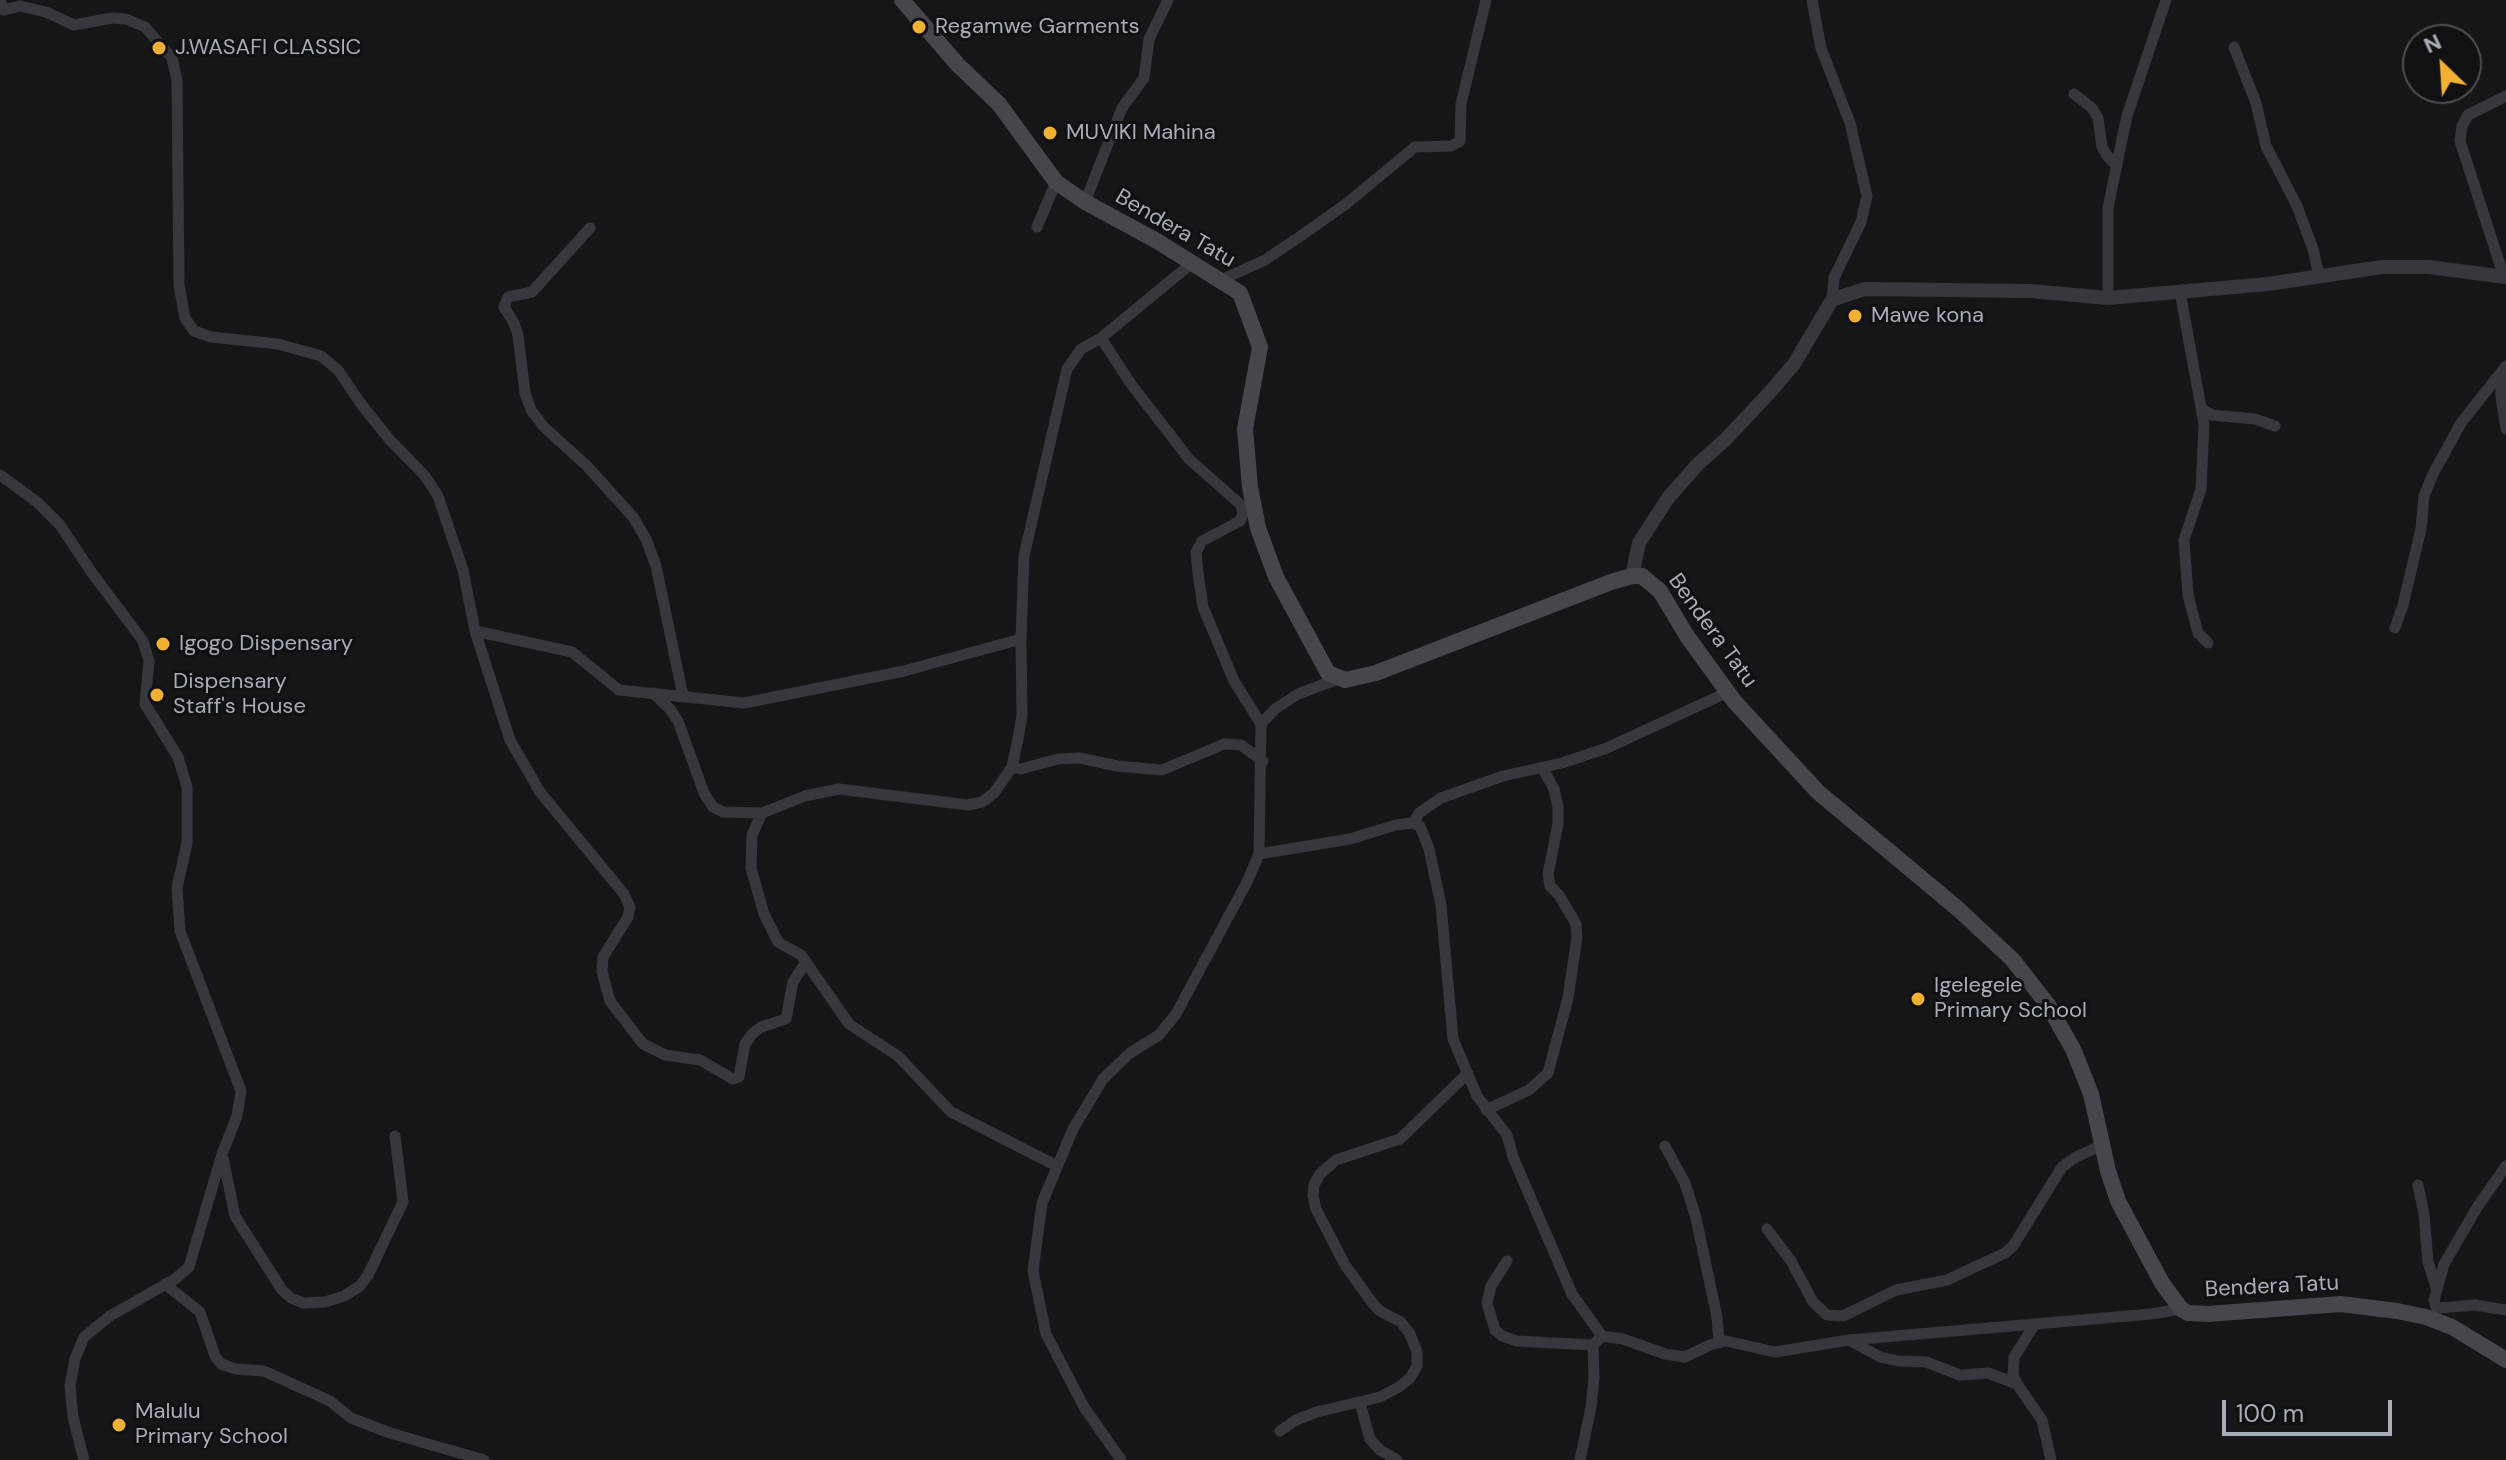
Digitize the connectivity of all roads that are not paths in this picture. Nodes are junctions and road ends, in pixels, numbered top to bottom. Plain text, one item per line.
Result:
1 (902, 0) edge
2 (1168, 0) edge
3 (1486, 0) edge
4 (1812, 0) edge
5 (2166, 0) edge
6 (2, 8) edge
7 (2234, 47) dead end
8 (2074, 94) dead end
9 (2506, 96) edge
10 (2117, 166) junction
11 (1056, 182) junction
12 (1085, 202) junction
13 (1037, 227) dead end
14 (590, 228) dead end
15 (1192, 263) junction
16 (2319, 275) junction
17 (2505, 277) edge
18 (1221, 280) junction
19 (2180, 292) junction
20 (2108, 298) junction
21 (1832, 300) junction
22 (1101, 338) junction
23 (2504, 370) edge
24 (2202, 409) junction
25 (2275, 426) dead end
26 (2506, 429) edge
27 (0, 475) edge
28 (1247, 506) junction
29 (1632, 576) junction
30 (2395, 628) dead end
31 (475, 631) junction
32 (1021, 639) junction
33 (2208, 643) dead end
34 (1338, 679) junction
35 (1728, 692) junction
36 (653, 693) junction
37 (683, 696) junction
38 (1261, 724) junction
39 (1263, 761) junction
40 (1012, 767) junction
41 (1542, 767) junction
42 (762, 813) junction
43 (1413, 823) junction
44 (1259, 854) junction
45 (806, 962) junction
46 (1468, 1073) junction
47 (1486, 1110) junction
48 (395, 1136) dead end
49 (2102, 1145) junction
50 (1665, 1146) dead end
51 (222, 1154) junction
52 (1057, 1166) junction
53 (2506, 1168) edge
54 (2418, 1185) dead end
55 (1767, 1229) dead end
56 (1507, 1261) dead end
57 (165, 1284) junction
58 (2436, 1287) junction
59 (2181, 1309) junction
60 (2506, 1310) edge
61 (2035, 1324) junction
62 (1602, 1336) junction
63 (1849, 1340) junction
64 (1719, 1342) junction
65 (1593, 1345) junction
66 (2506, 1360) edge
67 (2017, 1384) junction
68 (1360, 1403) junction
69 (1280, 1431) dead end
70 (84, 1460) edge
71 (484, 1460) edge
72 (1121, 1460) edge
73 (1397, 1460) edge
74 (1580, 1460) edge
75 (2051, 1460) edge

1 - 11 main road, Bendera Tatu
2 - 12 street
3 - 18 street
4 - 21 street
5 - 10 street
6 - 31 street
7 - 16 street
8 - 10 street
9 - 17 street
10 - 20 street
11 - 12 main road, Bendera Tatu
11 - 13 street
12 - 15 main road, Bendera Tatu
14 - 37 street
15 - 18 main road, Bendera Tatu
15 - 22 street
16 - 17 street
16 - 19 street
18 - 28 main road, Bendera Tatu
19 - 20 street
19 - 24 street
20 - 21 street
21 - 29 street
22 - 28 street
22 - 32 street
23 - 26 street
23 - 30 street
24 - 25 street
24 - 33 street
27 - 51 street
28 - 34 main road, Bendera Tatu
28 - 38 street
29 - 34 main road, Bendera Tatu
29 - 35 main road, Bendera Tatu
31 - 36 street
31 - 45 street
32 - 37 street
32 - 40 street
34 - 38 street
35 - 41 street
35 - 49 main road, Bendera Tatu
36 - 37 street
36 - 42 street
38 - 39 street
39 - 40 street
39 - 44 street
40 - 42 street
41 - 43 street
41 - 47 street
42 - 45 street
43 - 44 street
43 - 46 street
44 - 52 street
45 - 52 street
46 - 47 street
46 - 68 street
47 - 62 street
48 - 51 street
49 - 55 street
49 - 59 main road, Bendera Tatu
50 - 64 street
51 - 57 street
52 - 72 street
53 - 58 street
54 - 58 street
56 - 65 street
57 - 70 street
57 - 71 street
58 - 60 street
59 - 61 street
59 - 66 main road, Bendera Tatu
61 - 63 street
61 - 67 street
62 - 64 street
62 - 65 street
63 - 64 street
63 - 67 street
65 - 74 street
67 - 75 street
68 - 69 street
68 - 73 street

